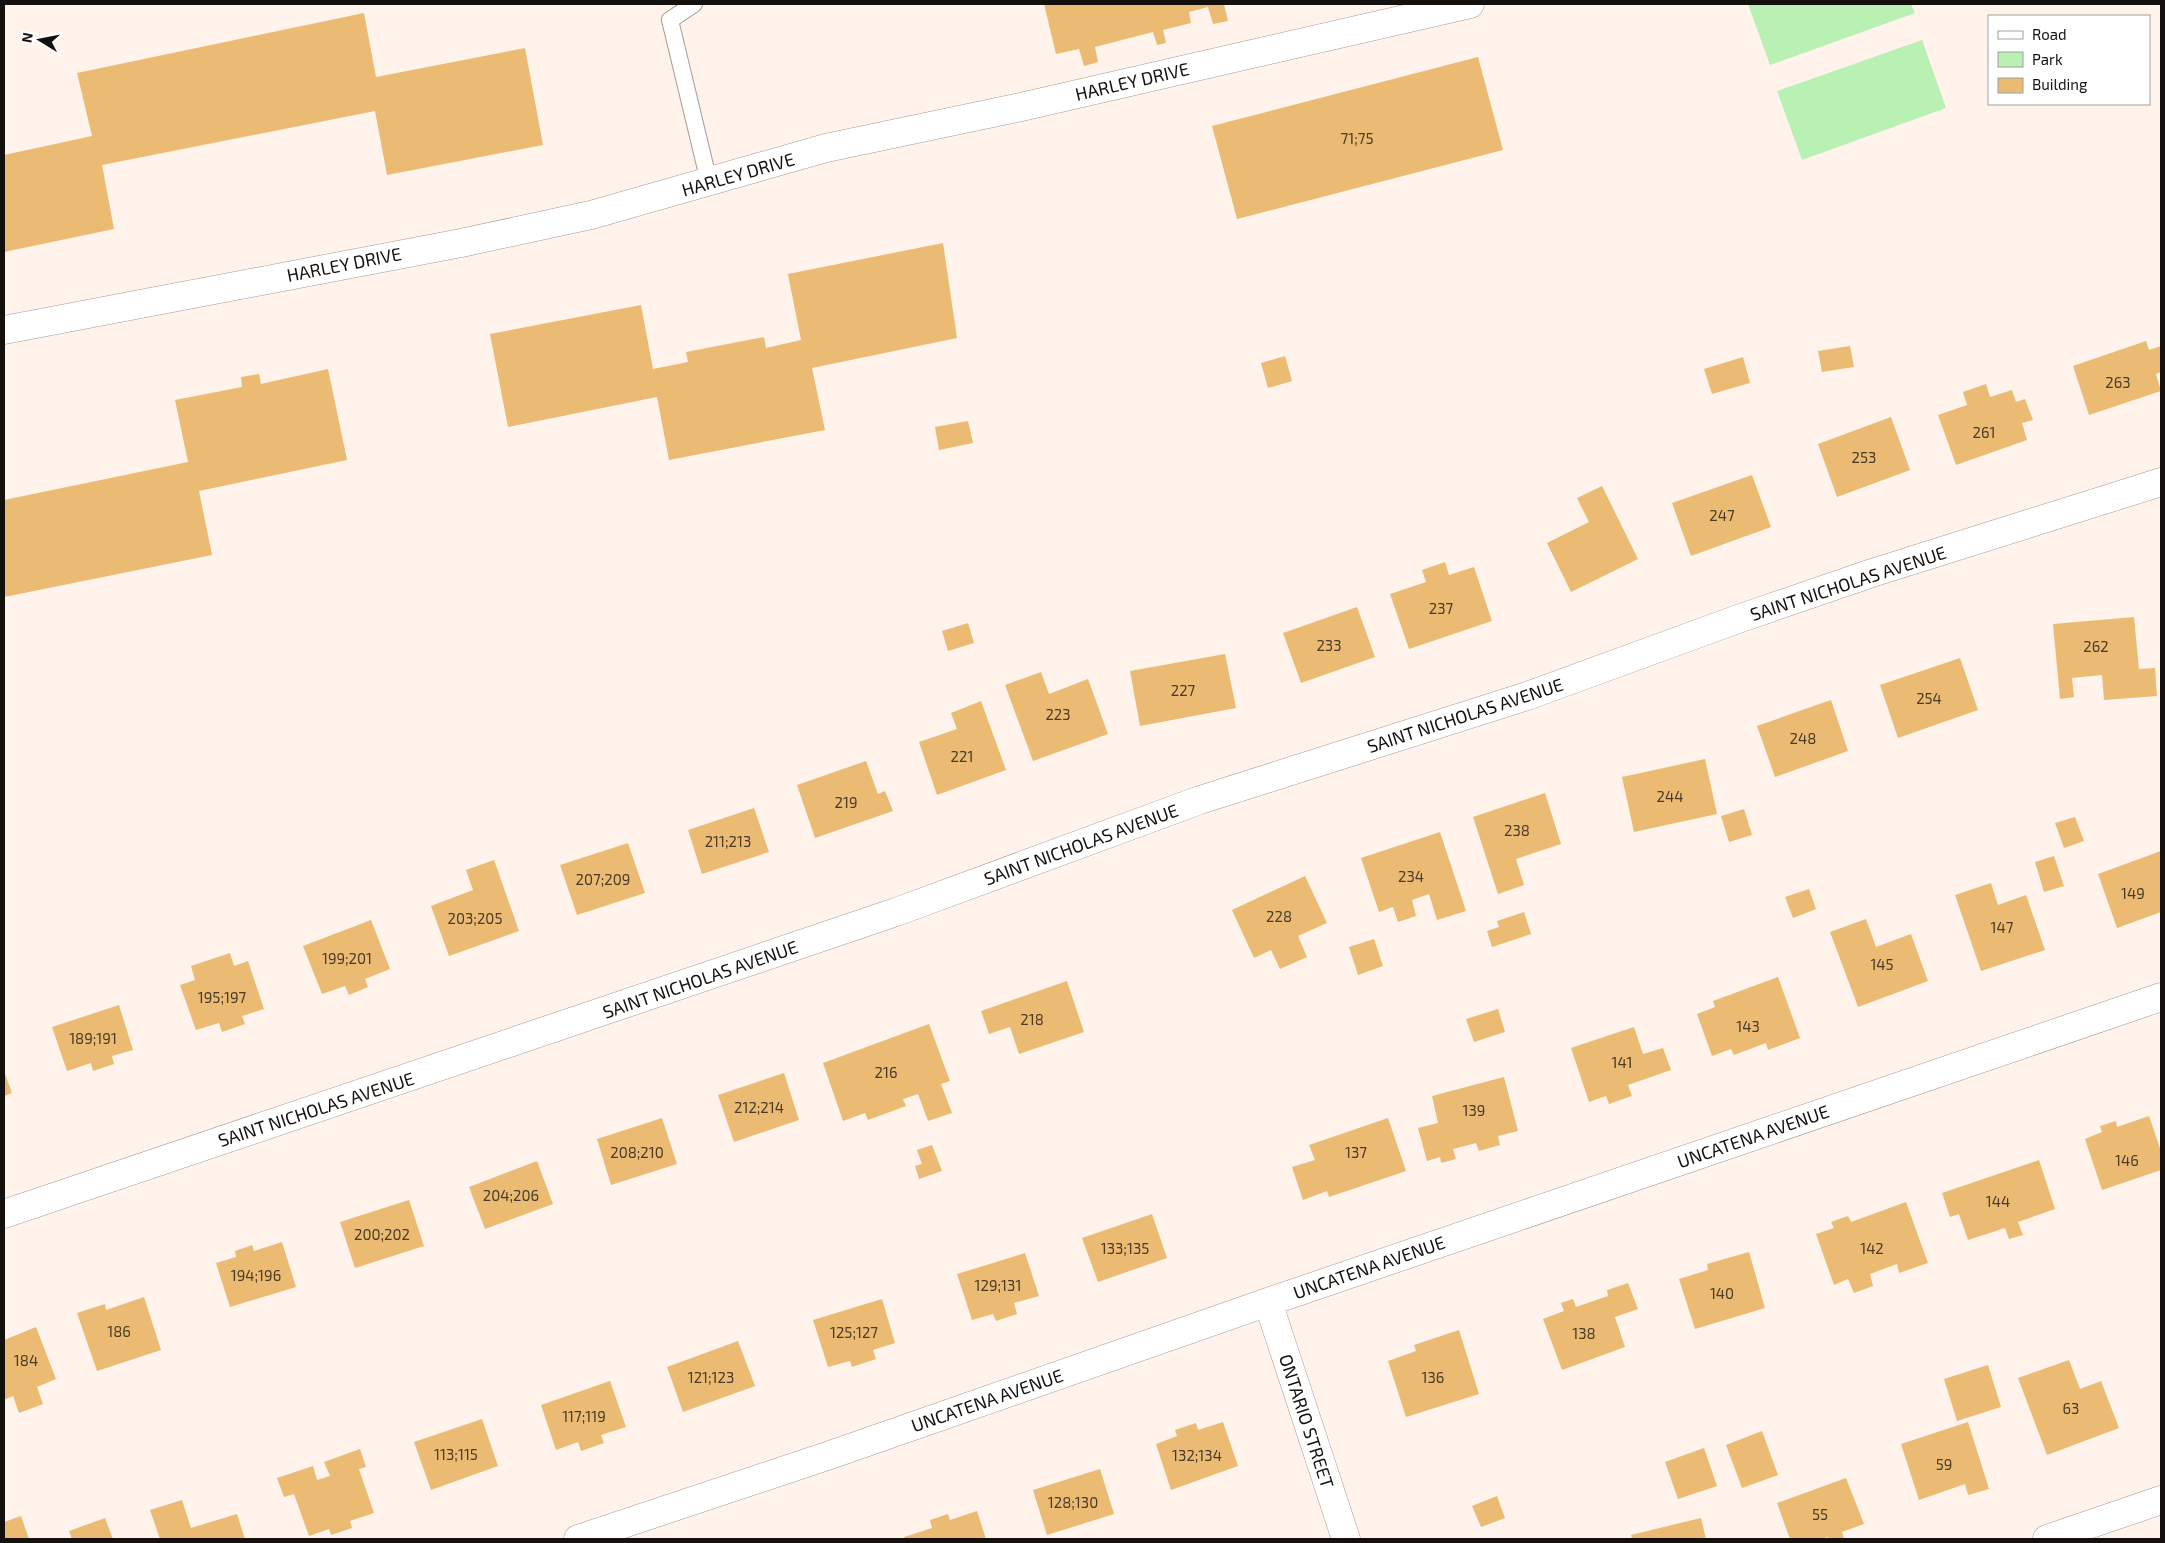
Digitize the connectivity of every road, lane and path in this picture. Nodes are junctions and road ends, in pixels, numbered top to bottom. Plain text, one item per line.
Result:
1 (694, 4) edge
2 (1470, 4) edge
3 (709, 182) junction
4 (4, 330) edge
5 (2161, 482) edge
6 (2161, 997) edge
7 (4, 1214) edge
8 (1268, 1302) junction
9 (2161, 1500) edge
10 (578, 1539) edge
11 (1346, 1539) edge
12 (2047, 1539) edge

1 - 3 lane
2 - 3 street, HARLEY DRIVE
3 - 4 street, HARLEY DRIVE
5 - 7 street, SAINT NICHOLAS AVENUE
6 - 8 street, UNCATENA AVENUE
8 - 10 street, UNCATENA AVENUE
8 - 11 street, ONTARIO STREET
9 - 12 street

